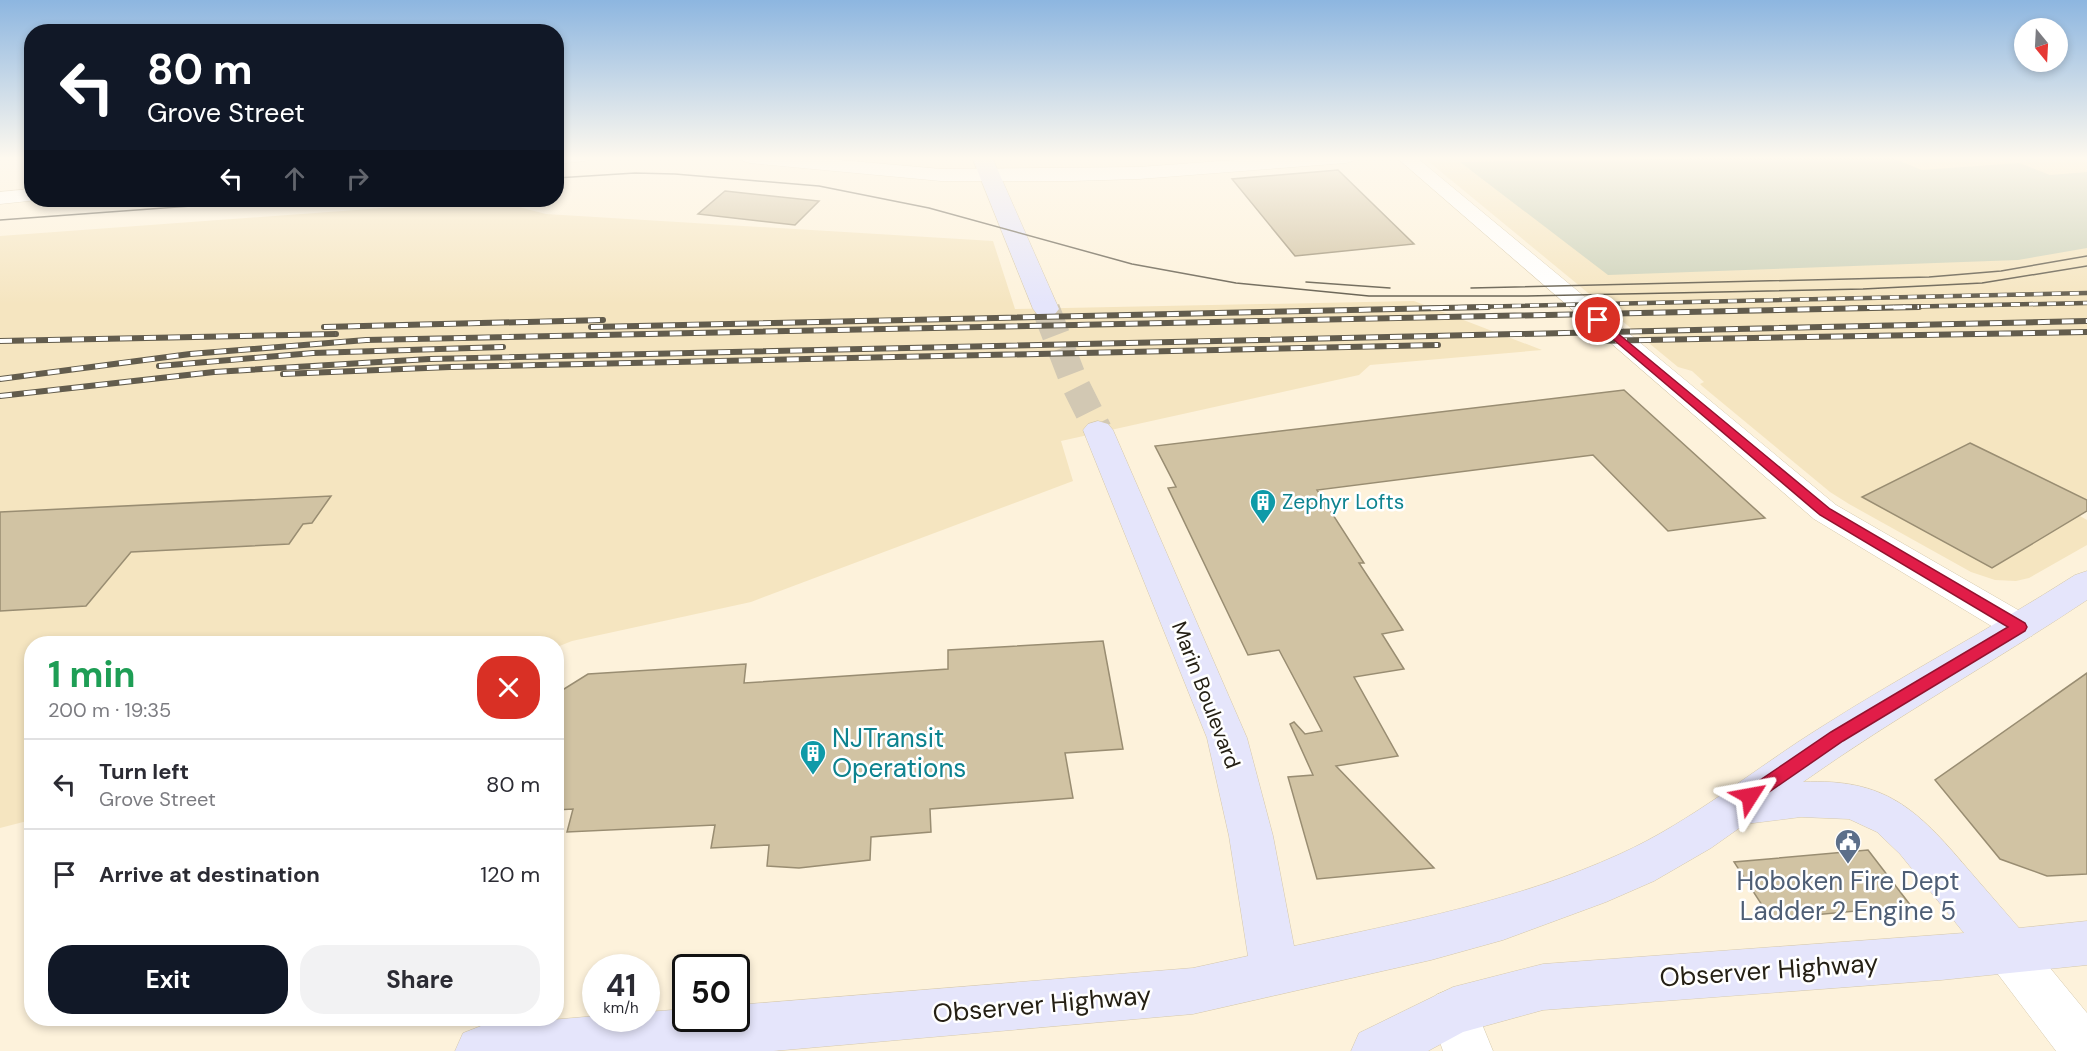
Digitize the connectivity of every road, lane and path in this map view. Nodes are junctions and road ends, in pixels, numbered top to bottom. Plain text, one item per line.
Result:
1 (1003, 206) edge
2 (1463, 206) edge
3 (1046, 309) tunnel mouth
4 (1098, 430) tunnel mouth
5 (2087, 583) edge
6 (2020, 627) junction
7 (1733, 807) junction
8 (2087, 943) edge
9 (2007, 950) junction
10 (1275, 973) junction
11 (1460, 1031) edge
12 (481, 1051) edge
13 (1377, 1051) edge
14 (2087, 1051) edge

1 - 3 main road
2 - 6 street
4 - 10 main road, Marin Boulevard
5 - 6 main road, Observer Highway
6 - 7 main road, Observer Highway
7 - 9 main road
7 - 10 main road, Observer Highway
8 - 9 main road, Observer Highway
9 - 11 main road, Observer Highway
9 - 14 street
10 - 12 main road, Observer Highway
11 - 13 main road, Observer Highway

